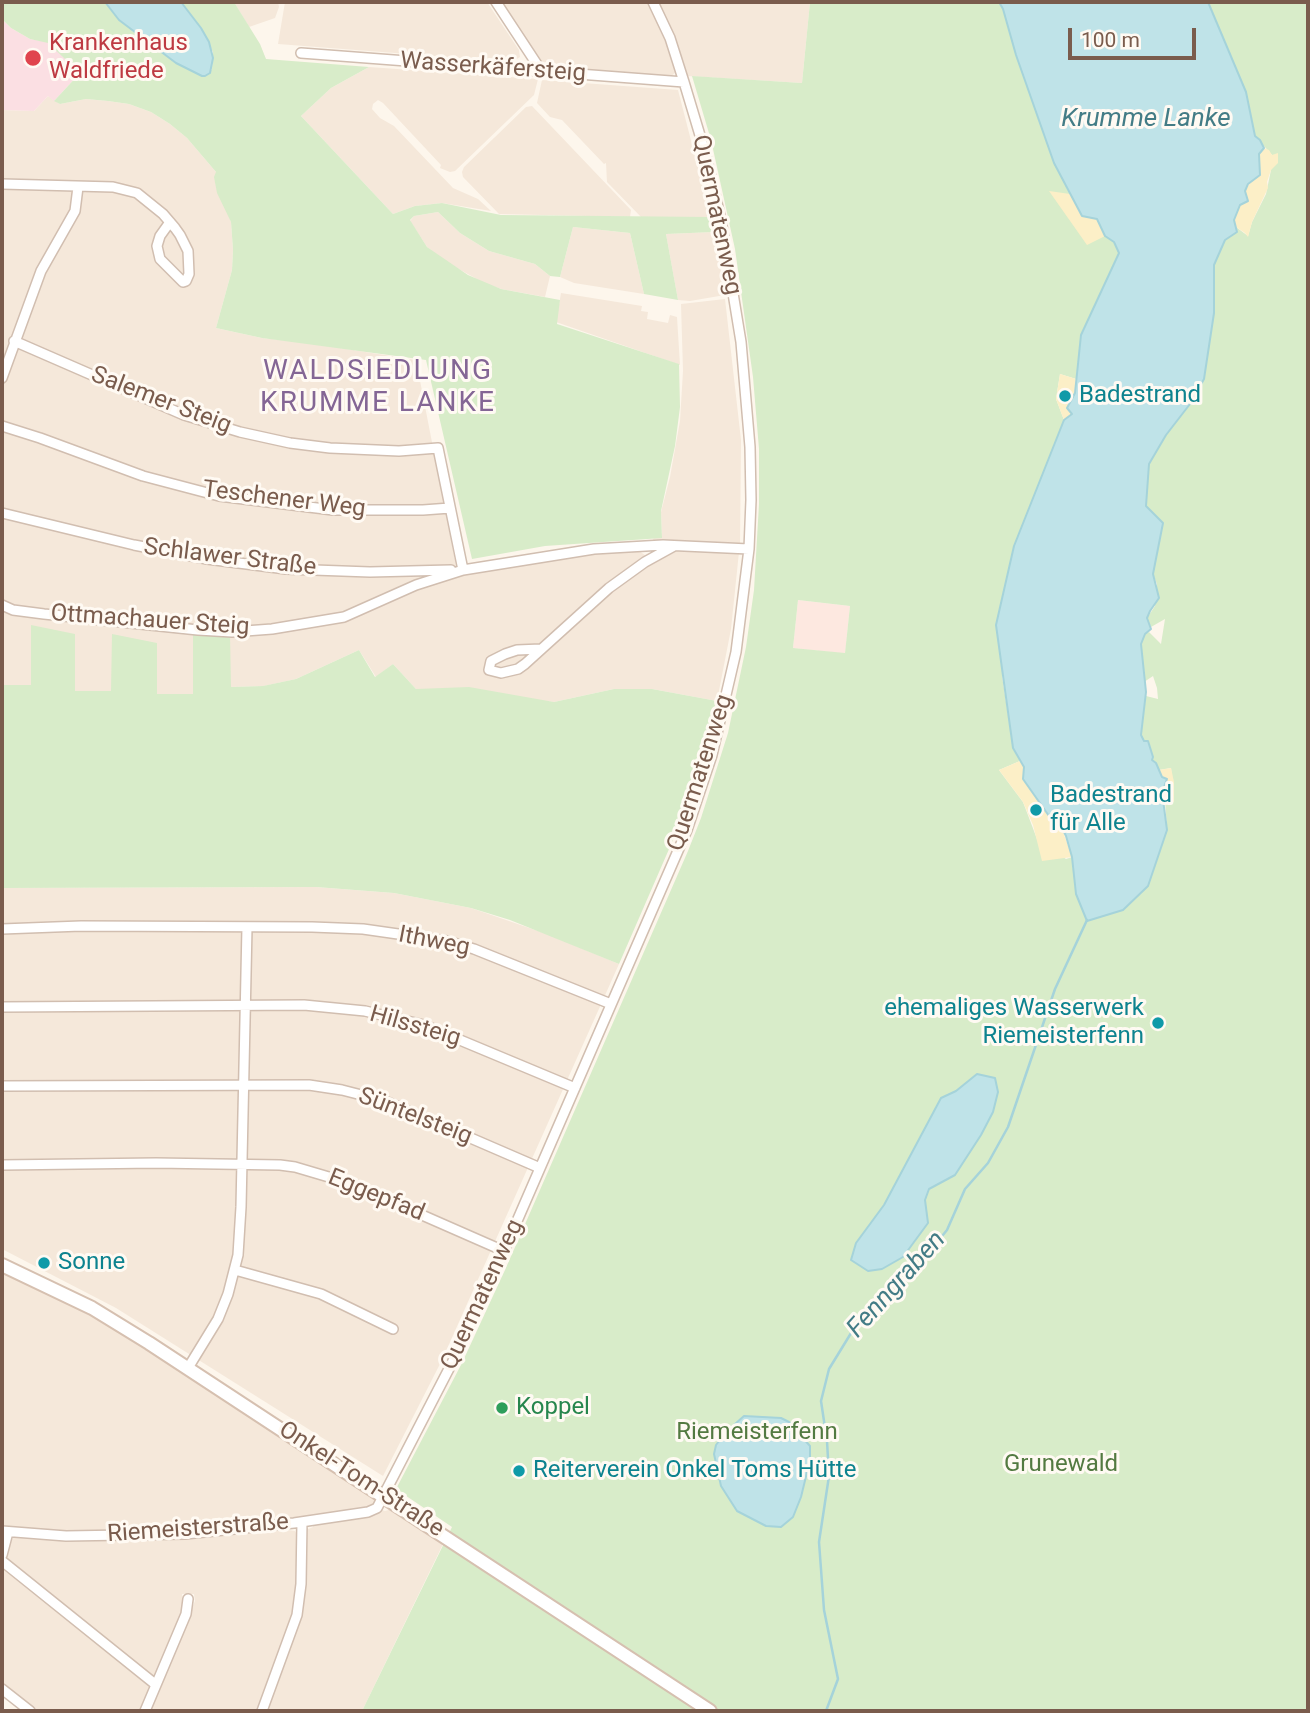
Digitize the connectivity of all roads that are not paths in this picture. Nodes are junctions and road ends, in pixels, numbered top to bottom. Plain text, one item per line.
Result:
1 (496, 2) edge
2 (653, 2) edge
3 (301, 53) dead end
4 (542, 72) junction
5 (684, 82) junction
6 (2, 184) edge
7 (78, 187) junction
8 (170, 222) junction
9 (14, 341) junction
10 (2, 378) edge
11 (2, 426) edge
12 (450, 508) junction
13 (2, 513) edge
14 (675, 545) junction
15 (749, 549) junction
16 (463, 570) junction
17 (2, 605) edge
18 (541, 649) junction
19 (247, 927) junction
20 (2, 929) edge
21 (611, 1004) junction
22 (246, 1006) junction
23 (2, 1007) edge
24 (244, 1085) junction
25 (2, 1086) edge
26 (575, 1088) junction
27 (242, 1164) junction
28 (2, 1165) edge
29 (540, 1168) junction
30 (504, 1251) junction
31 (2, 1265) edge
32 (235, 1270) junction
33 (393, 1329) dead end
34 (188, 1368) junction
35 (384, 1495) junction
36 (302, 1522) junction
37 (5, 1532) edge
38 (2, 1555) edge
39 (2, 1561) edge
40 (188, 1599) dead end
41 (156, 1684) junction
42 (2, 1689) edge
43 (30, 1711) edge
44 (145, 1711) edge
45 (262, 1711) edge
46 (710, 1711) edge

1 - 4 street
2 - 5 street, Quermatenweg
3 - 4 street, Wasserkäfersteig
4 - 5 street, Wasserkäfersteig
5 - 15 street, Quermatenweg
6 - 7 street
7 - 8 street
7 - 9 street
8 - 8 street
9 - 10 street
9 - 12 street, Salemer Steig
11 - 12 street, Teschener Weg
12 - 16 street
13 - 16 street, Schlawer Straße
14 - 15 street, Ottmachauer Steig
14 - 16 street, Ottmachauer Steig
14 - 18 street
15 - 21 street, Quermatenweg
16 - 17 street, Ottmachauer Steig
18 - 18 street
19 - 20 street, Ithweg
19 - 21 street, Ithweg
19 - 22 street
21 - 26 street, Quermatenweg
22 - 23 street, Hilssteig
22 - 24 street
22 - 26 street, Hilssteig
24 - 25 street, Süntelsteig
24 - 27 street
24 - 29 street, Süntelsteig
26 - 29 street, Quermatenweg
27 - 28 street, Eggepfad
27 - 30 street, Eggepfad
27 - 32 street
29 - 30 street, Quermatenweg
30 - 35 street, Quermatenweg
31 - 34 main road, Onkel-Tom-Straße
32 - 33 street
32 - 34 street
34 - 35 main road, Onkel-Tom-Straße
35 - 36 street, Riemeisterstraße
35 - 46 main road, Onkel-Tom-Straße
36 - 37 street, Riemeisterstraße
36 - 45 street
37 - 38 street
39 - 41 street
40 - 41 street
41 - 44 street
42 - 43 street

